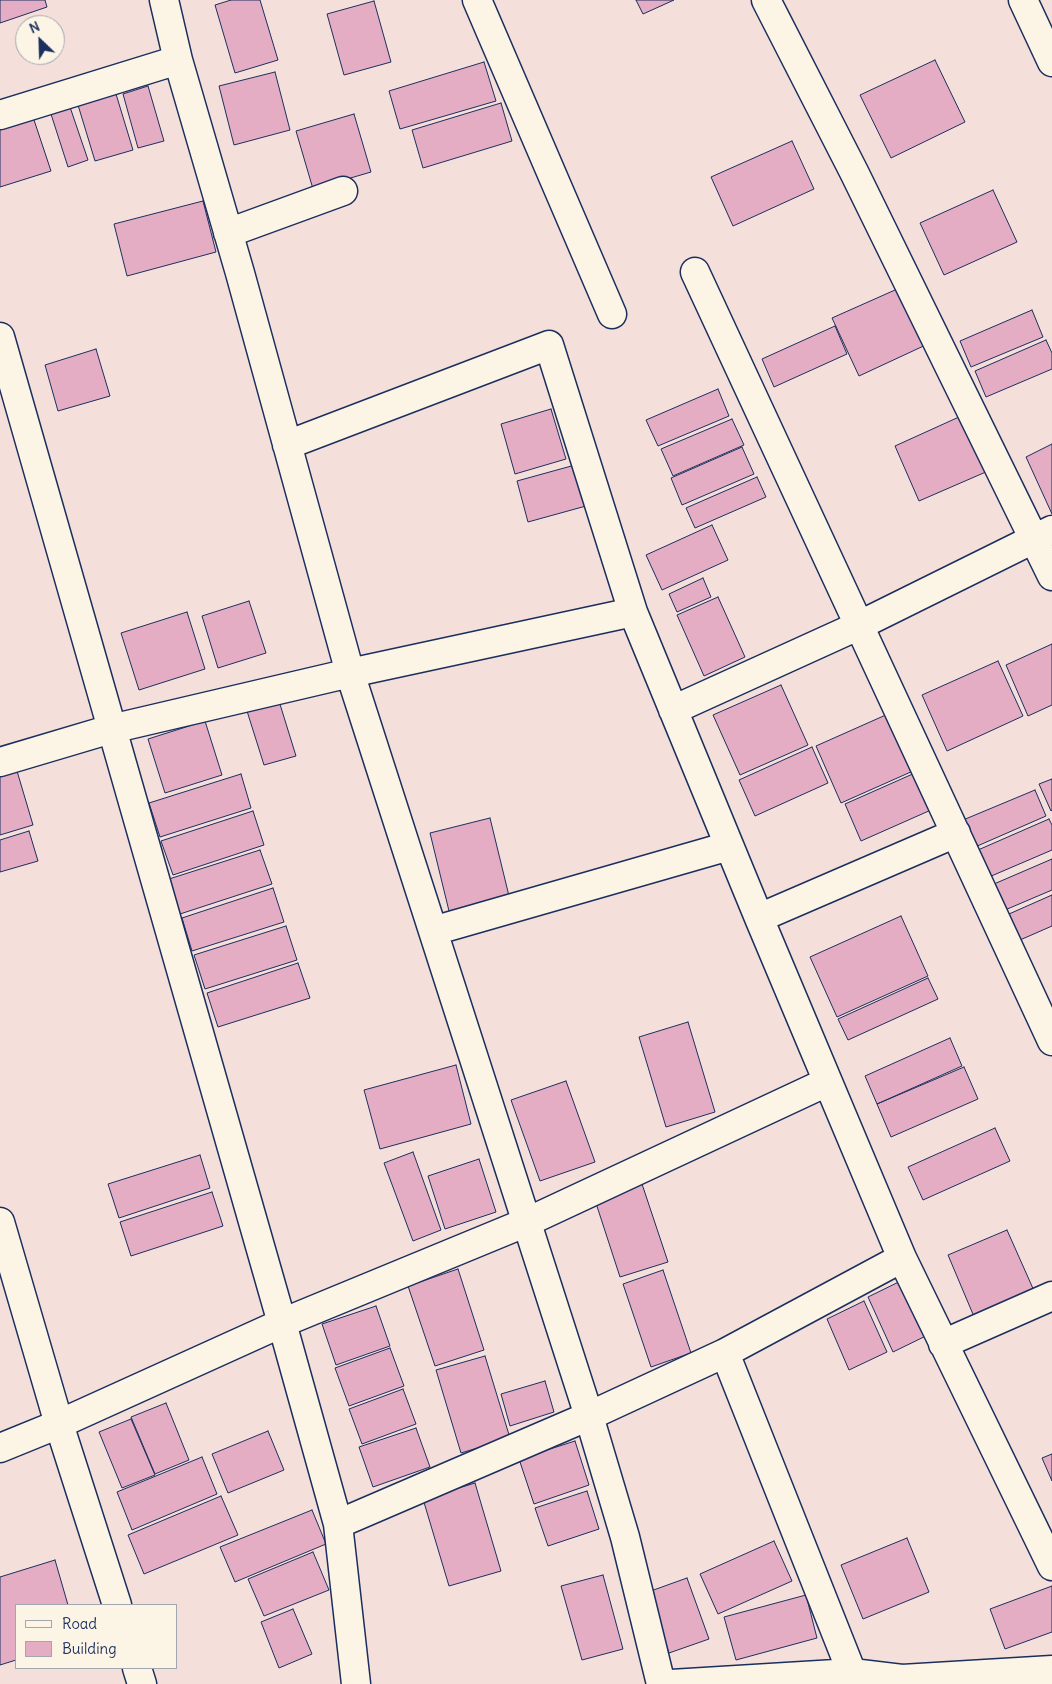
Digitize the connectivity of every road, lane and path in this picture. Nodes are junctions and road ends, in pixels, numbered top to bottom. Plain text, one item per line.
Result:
1 (477, 0) edge
2 (766, 0) edge
3 (1027, 1) edge
4 (171, 3) edge
5 (178, 60) junction
6 (1052, 62) edge
7 (0, 115) edge
8 (343, 191) dead end
9 (228, 233) junction
10 (695, 272) dead end
11 (612, 314) dead end
12 (0, 337) edge
13 (287, 445) junction
14 (1043, 534) edge
15 (1052, 576) edge
16 (633, 612) junction
17 (860, 625) junction
18 (350, 673) junction
19 (673, 710) junction
20 (111, 729) junction
21 (0, 762) edge
22 (956, 833) junction
23 (730, 846) junction
24 (759, 918) junction
25 (433, 931) junction
26 (1052, 1041) edge
27 (827, 1082) junction
28 (0, 1222) edge
29 (527, 1222) junction
30 (902, 1258) junction
31 (1052, 1296) edge
32 (282, 1323) junction
33 (943, 1344) junction
34 (725, 1352) junction
35 (589, 1416) junction
36 (59, 1424) junction
37 (0, 1448) edge
38 (338, 1524) junction
39 (1052, 1566) edge
40 (117, 1604) edge
41 (137, 1669) edge
42 (1052, 1670) edge
43 (852, 1673) junction
44 (902, 1682) edge
45 (711, 1683) edge
46 (142, 1684) edge
47 (356, 1684) edge
48 (661, 1684) edge
49 (671, 1684) edge

1 - 11 street
2 - 14 street
3 - 6 street
4 - 5 street
5 - 7 street
5 - 9 street
8 - 9 street
9 - 13 street
10 - 17 street
12 - 20 street
13 - 16 street
13 - 18 street
14 - 15 street
14 - 17 street
16 - 18 street
16 - 19 street
17 - 19 street
17 - 22 street
18 - 20 street
18 - 25 street
19 - 23 street
20 - 21 street
20 - 32 street
22 - 24 street
22 - 26 street
23 - 24 street
23 - 25 street
24 - 27 street
25 - 29 street
27 - 29 street
27 - 30 street
28 - 36 street
29 - 32 street
29 - 35 street
30 - 33 street
30 - 34 street
31 - 33 street
32 - 36 street
32 - 38 street
33 - 39 street
34 - 35 street
34 - 43 street
35 - 38 street
35 - 48 street
36 - 37 street
36 - 40 street
38 - 47 street
41 - 46 street
42 - 44 street
43 - 44 street
43 - 45 street
45 - 49 street

